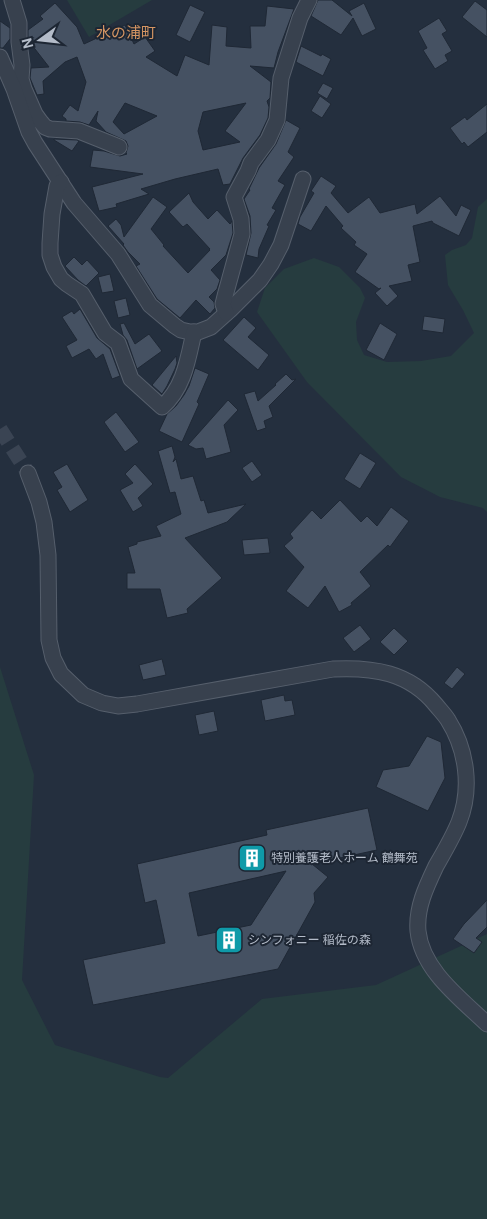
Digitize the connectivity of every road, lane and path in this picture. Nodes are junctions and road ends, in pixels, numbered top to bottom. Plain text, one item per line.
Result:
1 (12, 0) edge
2 (309, 0) edge
3 (0, 57) edge
4 (119, 147) dead end
5 (303, 179) dead end
6 (61, 182) junction
7 (226, 313) junction
8 (194, 332) junction
9 (28, 473) tunnel mouth
10 (487, 1024) edge

1 - 4 street
2 - 7 street
3 - 6 street
5 - 7 street
6 - 8 street
6 - 8 street
7 - 8 street
9 - 10 street

